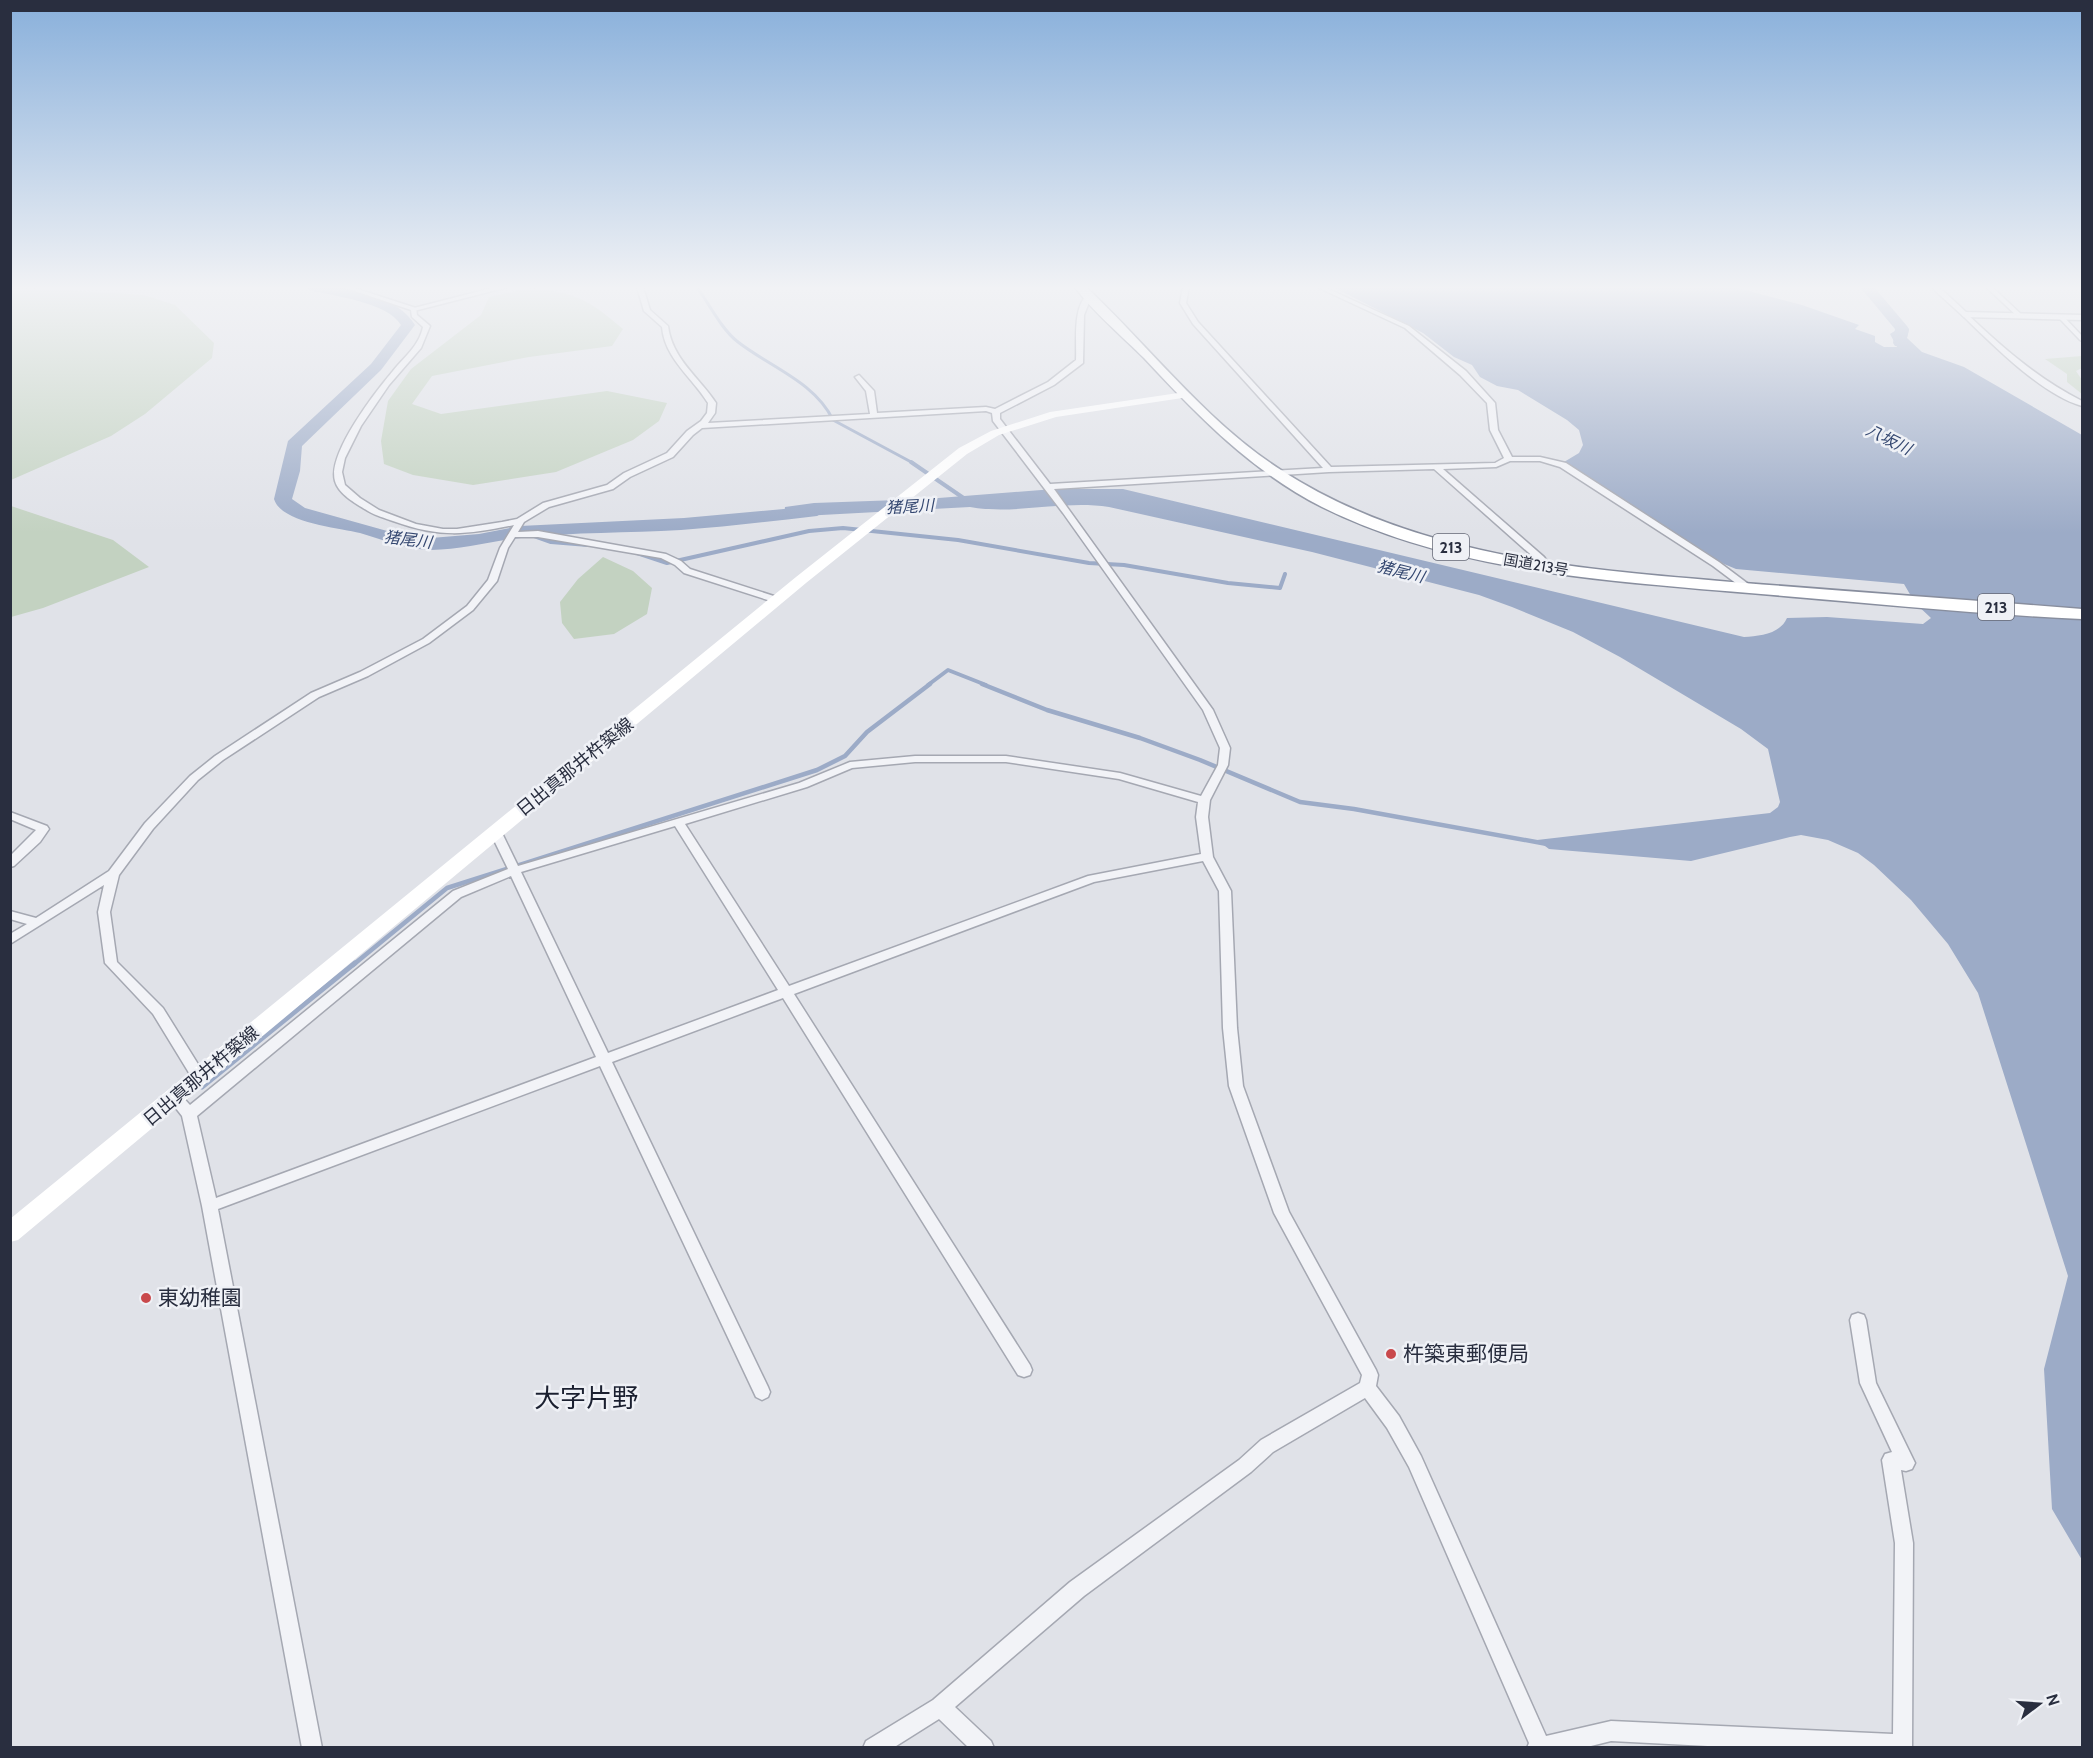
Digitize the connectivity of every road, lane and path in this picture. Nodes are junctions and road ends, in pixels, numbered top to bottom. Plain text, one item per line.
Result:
1 (399, 369) edge
2 (684, 369) edge
3 (1072, 369) edge
4 (1160, 369) edge
5 (1237, 369) edge
6 (1458, 369) edge
7 (2028, 369) edge
8 (859, 377) dead end
9 (1185, 395) junction
10 (2082, 404) edge
11 (996, 412) junction
12 (874, 416) junction
13 (700, 426) junction
14 (1005, 429) junction
15 (1509, 459) junction
16 (1437, 468) junction
17 (1329, 470) junction
18 (1276, 474) junction
19 (1048, 487) junction
20 (515, 528) junction
21 (1547, 568) junction
22 (1748, 588) junction
23 (777, 600) junction
24 (2082, 614) edge
25 (1204, 800) junction
26 (10, 815) edge
27 (679, 823) junction
28 (496, 832) junction
29 (1207, 857) junction
30 (10, 863) edge
31 (513, 866) junction
32 (113, 874) junction
33 (10, 915) edge
34 (36, 922) junction
35 (10, 940) edge
36 (784, 993) junction
37 (604, 1059) junction
38 (199, 1077) junction
39 (175, 1098) junction
40 (189, 1114) junction
41 (210, 1206) junction
42 (10, 1233) edge
43 (1858, 1320) dead end
44 (1024, 1370) dead end
45 (1367, 1388) junction
46 (762, 1392) dead end
47 (940, 1707) junction
48 (1540, 1747) edge
49 (312, 1748) edge
50 (873, 1748) edge
51 (984, 1748) edge

1 - 20 street
2 - 13 street
3 - 11 street
4 - 9 highway, 国道213号 / 213
5 - 17 street
6 - 15 street
7 - 10 street
8 - 12 street
9 - 14 main road, 日出真那井杵築線
9 - 18 highway, 国道213号 / 213
11 - 12 street
11 - 14 street
12 - 13 street
13 - 20 street
14 - 19 street
14 - 23 main road, 日出真那井杵築線
15 - 16 street
15 - 22 street
16 - 17 street
16 - 21 street
17 - 18 street
18 - 19 street
18 - 21 highway, 国道213号 / 213
19 - 25 street
20 - 23 street
20 - 32 street
21 - 22 highway, 国道213号 / 213
22 - 24 highway, 国道213号 / 213
23 - 28 main road, 日出真那井杵築線
25 - 27 street
25 - 29 street
26 - 30 street
27 - 31 street
27 - 36 street
28 - 31 street
28 - 38 main road, 日出真那井杵築線
29 - 36 street
29 - 45 street
31 - 37 street
31 - 40 street
32 - 34 street
32 - 38 street
33 - 34 street
34 - 35 street
36 - 37 street
36 - 44 street
37 - 41 street
37 - 46 street
38 - 39 main road, 日出真那井杵築線
39 - 40 street
39 - 42 main road, 日出真那井杵築線
40 - 41 street
41 - 49 street
43 - 48 street
45 - 47 street
45 - 48 street
47 - 50 street
47 - 51 street

